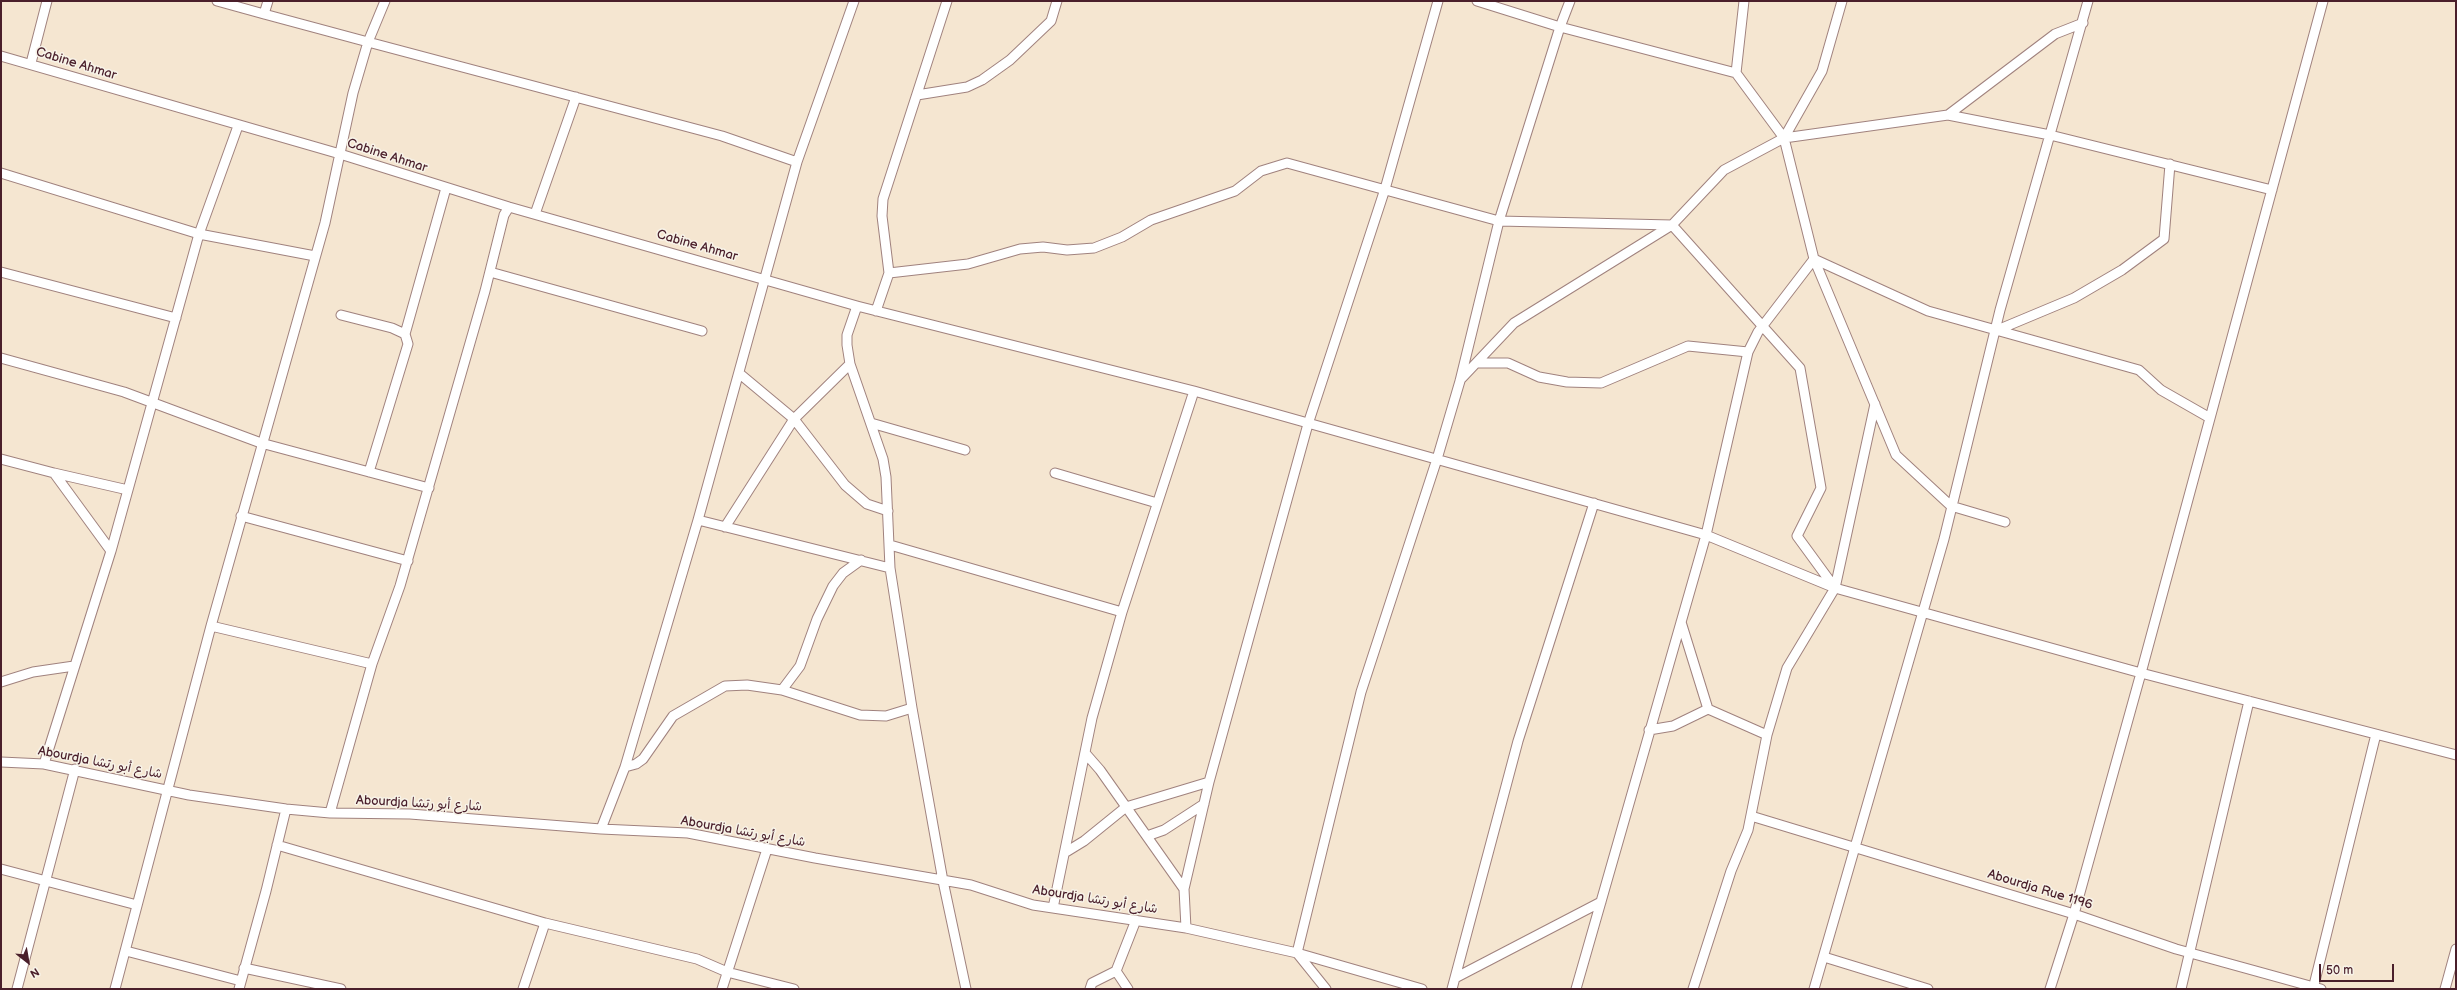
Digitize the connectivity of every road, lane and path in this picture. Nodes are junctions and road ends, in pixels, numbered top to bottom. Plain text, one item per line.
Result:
1 (47, 1) edge
2 (218, 1) edge
3 (268, 1) edge
4 (385, 1) edge
5 (854, 1) edge
6 (947, 1) edge
7 (1057, 1) edge
8 (1438, 1) edge
9 (1477, 1) edge
10 (1570, 1) edge
11 (1744, 1) edge
12 (1842, 1) edge
13 (2088, 1) edge
14 (2323, 1) edge
15 (264, 14) junction
16 (2083, 23) junction
17 (1560, 27) junction
18 (368, 42) junction
19 (1, 56) edge
20 (30, 64) junction
21 (1736, 73) junction
22 (917, 95) junction
23 (576, 98) junction
24 (1948, 115) junction
25 (238, 126) junction
26 (2050, 135) junction
27 (1784, 138) junction
28 (340, 154) junction
29 (797, 162) junction
30 (2170, 164) junction
31 (1, 174) edge
32 (446, 188) junction
33 (1385, 189) junction
34 (2272, 190) junction
35 (509, 207) junction
36 (535, 214) junction
37 (1499, 222) junction
38 (1672, 225) junction
39 (199, 234) junction
40 (315, 256) junction
41 (1814, 259) junction
42 (1, 272) edge
43 (490, 272) junction
44 (889, 273) junction
45 (765, 279) junction
46 (857, 306) junction
47 (876, 311) junction
48 (341, 315) dead end
49 (176, 318) junction
50 (1762, 327) junction
51 (1995, 331) junction
52 (702, 332) dead end
53 (405, 334) junction
54 (1748, 352) junction
55 (1, 358) edge
56 (1477, 363) junction
57 (850, 364) junction
58 (740, 374) junction
59 (1460, 381) junction
60 (1194, 391) junction
61 (153, 403) junction
62 (1875, 404) junction
63 (2210, 418) junction
64 (794, 419) junction
65 (871, 423) junction
66 (1308, 424) junction
67 (261, 443) junction
68 (966, 450) dead end
69 (1, 459) edge
70 (1437, 459) junction
71 (369, 472) junction
72 (54, 473) junction
73 (1055, 473) dead end
74 (429, 488) junction
75 (128, 490) junction
76 (1158, 503) junction
77 (1594, 503) junction
78 (1951, 506) junction
79 (888, 511) junction
80 (241, 516) junction
81 (698, 520) junction
82 (2005, 522) dead end
83 (725, 527) junction
84 (1706, 535) junction
85 (890, 545) junction
86 (111, 551) junction
87 (861, 560) junction
88 (408, 561) junction
89 (890, 568) junction
90 (1835, 588) junction
91 (1122, 612) junction
92 (1923, 613) junction
93 (1681, 622) junction
94 (210, 626) junction
95 (372, 664) junction
96 (74, 666) junction
97 (2141, 673) junction
98 (1, 682) edge
99 (782, 690) junction
100 (2249, 701) junction
101 (912, 708) junction
102 (1708, 709) junction
103 (1649, 730) junction
104 (1767, 734) junction
105 (2376, 734) junction
106 (1086, 754) junction
107 (2456, 755) edge
108 (1, 762) edge
109 (44, 764) junction
110 (625, 767) junction
111 (75, 770) junction
112 (1209, 782) junction
113 (166, 789) junction
114 (1204, 804) junction
115 (1126, 807) junction
116 (286, 809) junction
117 (330, 813) junction
118 (1751, 816) junction
119 (601, 829) junction
120 (1147, 836) junction
121 (277, 845) junction
122 (1854, 847) junction
123 (767, 849) junction
124 (1066, 852) junction
125 (1, 869) edge
126 (45, 881) junction
127 (943, 881) junction
128 (1184, 888) junction
129 (1601, 902) junction
130 (137, 905) junction
131 (1053, 908) junction
132 (2074, 914) junction
133 (1136, 920) junction
134 (545, 923) junction
135 (1186, 928) junction
136 (2456, 949) edge
137 (126, 951) junction
138 (2190, 952) junction
139 (1296, 953) junction
140 (1824, 957) junction
141 (244, 968) junction
142 (1116, 971) junction
143 (727, 972) junction
144 (1456, 978) junction
145 (240, 985) edge
146 (2316, 988) edge
147 (17, 989) edge
148 (114, 989) edge
149 (341, 989) edge
150 (523, 989) edge
151 (722, 989) edge
152 (794, 989) edge
153 (966, 989) edge
154 (1090, 989) edge
155 (1128, 989) edge
156 (1326, 989) edge
157 (1422, 989) edge
158 (1452, 989) edge
159 (1576, 989) edge
160 (1693, 989) edge
161 (1814, 989) edge
162 (1928, 989) edge
163 (2050, 989) edge
164 (2181, 989) edge
165 (2445, 989) edge

1 - 20 street
2 - 15 street
3 - 15 street
4 - 18 street
5 - 29 street
6 - 22 street
7 - 22 street
8 - 33 street
9 - 17 street
10 - 17 street
11 - 21 street
12 - 27 street
13 - 16 street
14 - 34 street
15 - 18 street
16 - 24 street
16 - 26 street
17 - 21 street
17 - 37 street
18 - 23 street
18 - 28 street
19 - 20 street, Cabine Ahmar
20 - 25 street, Cabine Ahmar
21 - 27 street
22 - 44 street
23 - 29 street
23 - 36 street
24 - 26 street
24 - 27 street
25 - 28 street, Cabine Ahmar
25 - 39 street
26 - 30 street
26 - 51 street
27 - 38 street
27 - 41 street
28 - 32 street, Cabine Ahmar
28 - 40 street
29 - 45 street
30 - 34 street
30 - 51 street
31 - 39 street
32 - 35 street, Cabine Ahmar
32 - 53 street
33 - 37 street
33 - 44 street
33 - 66 street
34 - 63 street
35 - 36 street, Cabine Ahmar
35 - 43 street
36 - 45 street, Cabine Ahmar
37 - 38 street
37 - 59 street
38 - 50 street
38 - 56 street
39 - 40 street
39 - 49 street
40 - 67 street
41 - 50 street
41 - 51 street
41 - 62 street
42 - 49 street
43 - 52 street
43 - 74 street
44 - 47 street
45 - 46 street, Cabine Ahmar
45 - 58 street
46 - 47 street, Cabine Ahmar
46 - 57 street
47 - 60 street, Cabine Ahmar
48 - 53 street
49 - 61 street
50 - 54 street
50 - 90 street
51 - 63 street
51 - 78 street
53 - 71 street
54 - 56 street
54 - 84 street
55 - 61 street
56 - 59 street
57 - 64 street
57 - 65 street
58 - 64 street
58 - 81 street
59 - 70 street
60 - 66 street, Cabine Ahmar
60 - 76 street
61 - 67 street
61 - 75 street
62 - 78 street
62 - 90 street
63 - 97 street
64 - 79 street
64 - 83 street
65 - 68 street
65 - 79 street
66 - 70 street, Cabine Ahmar
66 - 112 street
67 - 71 street
67 - 80 street
69 - 72 street
70 - 77 street, Cabine Ahmar
70 - 139 street
71 - 74 street
72 - 75 street
72 - 86 street
73 - 76 street
74 - 88 street
75 - 86 street
76 - 91 street
77 - 84 street, Cabine Ahmar
77 - 144 street
78 - 82 street
78 - 92 street
79 - 85 street
80 - 88 street
80 - 94 street
81 - 83 street
81 - 110 street
83 - 87 street
84 - 90 street, Cabine Ahmar
84 - 93 street
85 - 89 street
85 - 91 street
86 - 96 street
87 - 89 street
87 - 99 street
88 - 95 street
89 - 101 street
90 - 92 street, Cabine Ahmar
90 - 104 street
91 - 106 street
92 - 97 street, Cabine Ahmar
92 - 122 street
93 - 102 street
93 - 103 street
94 - 95 street
94 - 113 street
95 - 117 street
96 - 98 street
96 - 109 street
97 - 100 street, Cabine Ahmar
97 - 132 street
99 - 101 street
99 - 110 street
100 - 105 street, Cabine Ahmar
100 - 138 street
101 - 127 street
102 - 103 street
102 - 104 street
103 - 129 street
104 - 118 street
105 - 107 street, Cabine Ahmar
105 - 146 street
106 - 115 street
106 - 124 street
108 - 109 street, Abourdja شارع أبو رتشا
109 - 111 street, Abourdja شارع أبو رتشا
110 - 119 street
111 - 113 street, Abourdja شارع أبو رتشا
111 - 126 street
112 - 114 street
112 - 115 street
113 - 116 street, Abourdja شارع أبو رتشا
113 - 130 street
114 - 120 street
114 - 128 street
115 - 120 street
115 - 124 street
116 - 117 street, Abourdja شارع أبو رتشا
116 - 121 street
117 - 119 street, Abourdja شارع أبو رتشا
118 - 122 street, Abourdja Rue 1196
118 - 160 street
119 - 123 street, Abourdja شارع أبو رتشا
120 - 128 street
121 - 134 street
121 - 141 street
122 - 132 street, Abourdja Rue 1196
122 - 140 street
123 - 127 street, Abourdja شارع أبو رتشا
123 - 143 street
124 - 131 street
125 - 126 street
126 - 130 street
126 - 147 street
127 - 131 street, Abourdja شارع أبو رتشا
127 - 153 street
128 - 135 street
129 - 144 street
129 - 159 street
130 - 137 street
131 - 133 street, Abourdja شارع أبو رتشا
132 - 138 street, Abourdja Rue 1196
132 - 163 street
133 - 135 street, Abourdja شارع أبو رتشا
133 - 142 street
134 - 143 street
134 - 150 street
135 - 139 street, Abourdja شارع أبو رتشا
136 - 165 street
137 - 145 street
137 - 148 street
138 - 146 street, Abourdja Rue 1196
138 - 164 street
139 - 156 street
139 - 157 street, Abourdja شارع أبو رتشا
140 - 161 street
140 - 162 street
141 - 145 street
141 - 149 street
142 - 154 street
142 - 155 street
143 - 151 street
143 - 152 street
144 - 158 street

